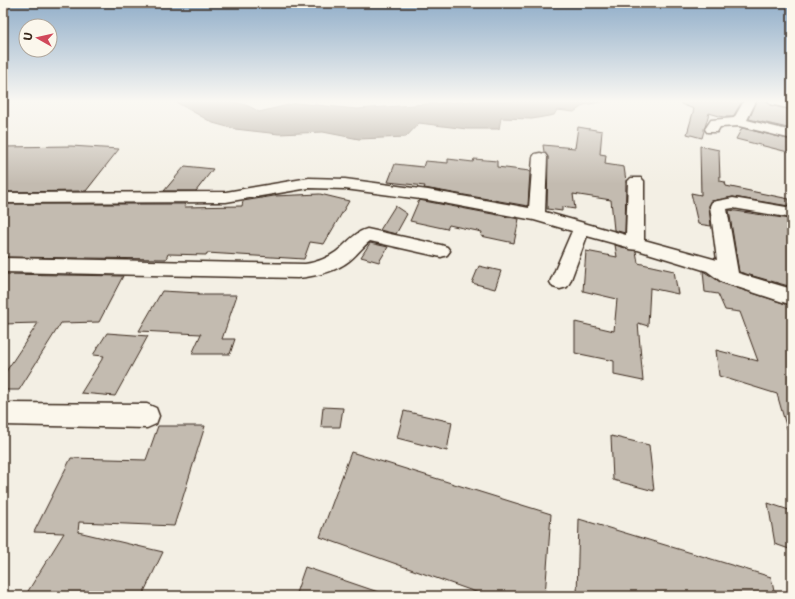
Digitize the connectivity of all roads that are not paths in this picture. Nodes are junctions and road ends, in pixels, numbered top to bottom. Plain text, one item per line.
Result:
1 (767, 129) edge
2 (792, 135) edge
3 (540, 157) dead end
4 (636, 181) dead end
5 (3, 198) edge
6 (792, 213) edge
7 (536, 215) junction
8 (581, 229) junction
9 (635, 245) junction
10 (441, 251) dead end
11 (3, 265) edge
12 (729, 277) junction
13 (560, 282) dead end
14 (792, 296) edge
15 (3, 414) edge
16 (147, 416) dead end

1 - 2 street
3 - 7 street
4 - 9 street
5 - 7 street
6 - 12 street
7 - 8 street
8 - 9 street
8 - 13 street
9 - 12 street
10 - 11 street
12 - 14 street
15 - 16 street

